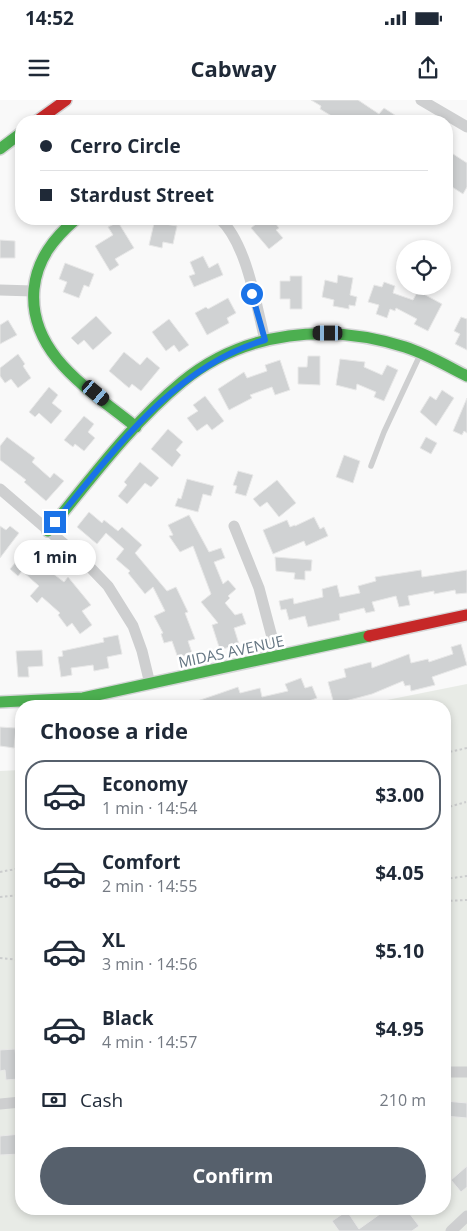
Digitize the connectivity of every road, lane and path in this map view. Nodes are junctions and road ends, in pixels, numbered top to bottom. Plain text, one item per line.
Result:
1 (66, 100) edge
2 (422, 100) edge
3 (45, 115) edge
4 (447, 115) edge
5 (453, 119) edge
6 (467, 127) edge
7 (15, 138) edge
8 (0, 149) edge
9 (68, 225) edge
10 (226, 225) edge
11 (0, 290) edge
12 (33, 292) junction
13 (265, 340) junction
14 (421, 353) junction
15 (467, 376) edge
16 (136, 427) junction
17 (371, 466) dead end
18 (0, 489) edge
19 (234, 526) dead end
20 (48, 530) junction
21 (467, 615) edge
22 (277, 656) junction
23 (150, 684) junction
24 (42, 700) edge
25 (15, 701) edge
26 (0, 702) edge
27 (467, 748) edge
28 (451, 750) edge
29 (466, 801) edge
30 (451, 806) edge
31 (15, 869) edge
32 (0, 872) edge
33 (467, 876) edge
34 (451, 878) edge
35 (15, 896) edge
36 (0, 897) edge
37 (467, 900) edge
38 (451, 901) edge
39 (0, 958) edge
40 (15, 959) edge
41 (451, 1072) edge
42 (467, 1072) edge
43 (15, 1103) edge
44 (0, 1104) edge
45 (467, 1216) edge
46 (454, 1230) edge

1 - 3 street
2 - 4 street
5 - 6 street
7 - 8 street
9 - 12 street
10 - 13 street
11 - 12 street
12 - 16 street
13 - 14 street
13 - 16 street
14 - 15 street
14 - 17 lane
16 - 20 street
18 - 20 street
19 - 22 street
20 - 23 street
21 - 22 street, MIDAS AVENUE
22 - 23 street, MIDAS AVENUE
23 - 24 street, MIDAS AVENUE
25 - 26 street, MIDAS AVENUE
27 - 28 path
29 - 30 path
31 - 32 path
33 - 34 path
35 - 36 path
37 - 38 path
39 - 40 path
41 - 42 street
43 - 44 street
45 - 46 street

